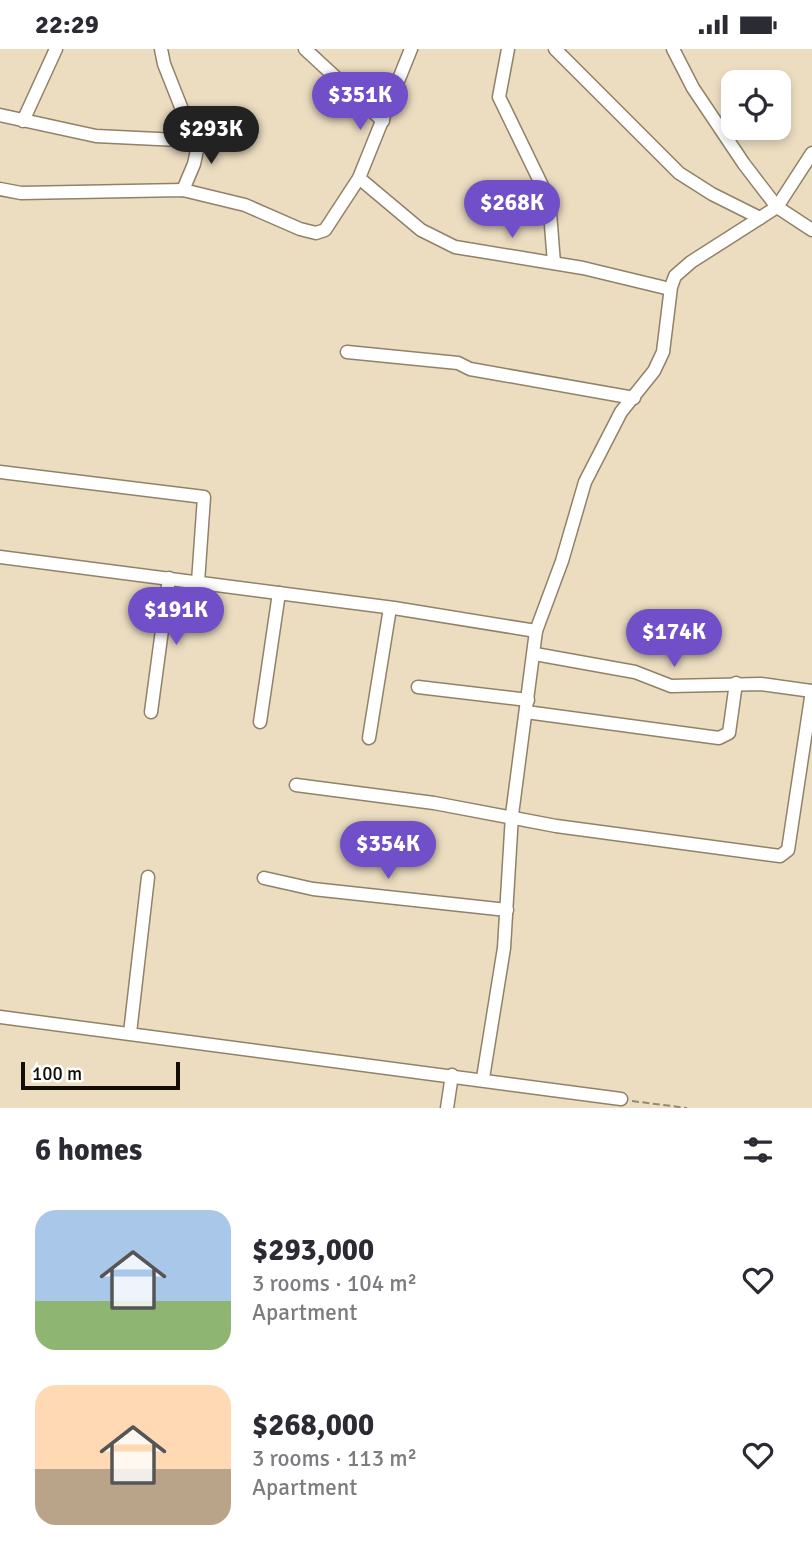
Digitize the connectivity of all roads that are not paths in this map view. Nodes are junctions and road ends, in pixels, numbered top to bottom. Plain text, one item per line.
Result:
1 (56, 49) edge
2 (161, 49) edge
3 (305, 49) edge
4 (411, 49) edge
5 (508, 49) edge
6 (555, 49) edge
7 (673, 49) edge
8 (183, 112) dead end
9 (0, 115) edge
10 (23, 121) junction
11 (383, 121) junction
12 (812, 153) edge
13 (359, 179) junction
14 (0, 189) edge
15 (183, 190) junction
16 (777, 207) junction
17 (760, 218) junction
18 (812, 230) edge
19 (554, 263) junction
20 (670, 289) junction
21 (347, 352) dead end
22 (634, 398) junction
23 (0, 472) edge
24 (0, 557) edge
25 (169, 578) junction
26 (198, 582) junction
27 (279, 593) junction
28 (390, 608) junction
29 (536, 631) junction
30 (535, 654) junction
31 (736, 683) junction
32 (418, 687) dead end
33 (812, 691) edge
34 (527, 706) junction
35 (151, 712) dead end
36 (260, 722) dead end
37 (369, 739) dead end
38 (296, 785) dead end
39 (512, 815) junction
40 (148, 877) dead end
41 (264, 878) dead end
42 (507, 910) junction
43 (0, 1017) edge
44 (130, 1033) junction
45 (452, 1075) junction
46 (483, 1079) junction
47 (621, 1099) road end
48 (447, 1108) edge

1 - 10 street
2 - 8 street
3 - 11 street
4 - 11 street
5 - 19 street
6 - 17 street
7 - 16 street
9 - 10 street
10 - 15 street
11 - 13 street
12 - 16 street
13 - 15 street
13 - 19 street
14 - 15 street
16 - 17 street
16 - 18 street
17 - 20 street
19 - 20 street
20 - 22 street
21 - 22 street
22 - 29 street
23 - 26 street
24 - 25 street
25 - 26 street
25 - 35 street
26 - 27 street
27 - 28 street
27 - 36 street
28 - 29 street
28 - 37 street
29 - 30 street
30 - 31 street
30 - 34 street
31 - 33 street
31 - 34 street
32 - 34 street
33 - 39 street
34 - 39 street
38 - 39 street
39 - 42 street
40 - 44 street
41 - 42 street
42 - 46 street
43 - 44 street
44 - 45 street
45 - 46 street
45 - 48 street
46 - 47 street

